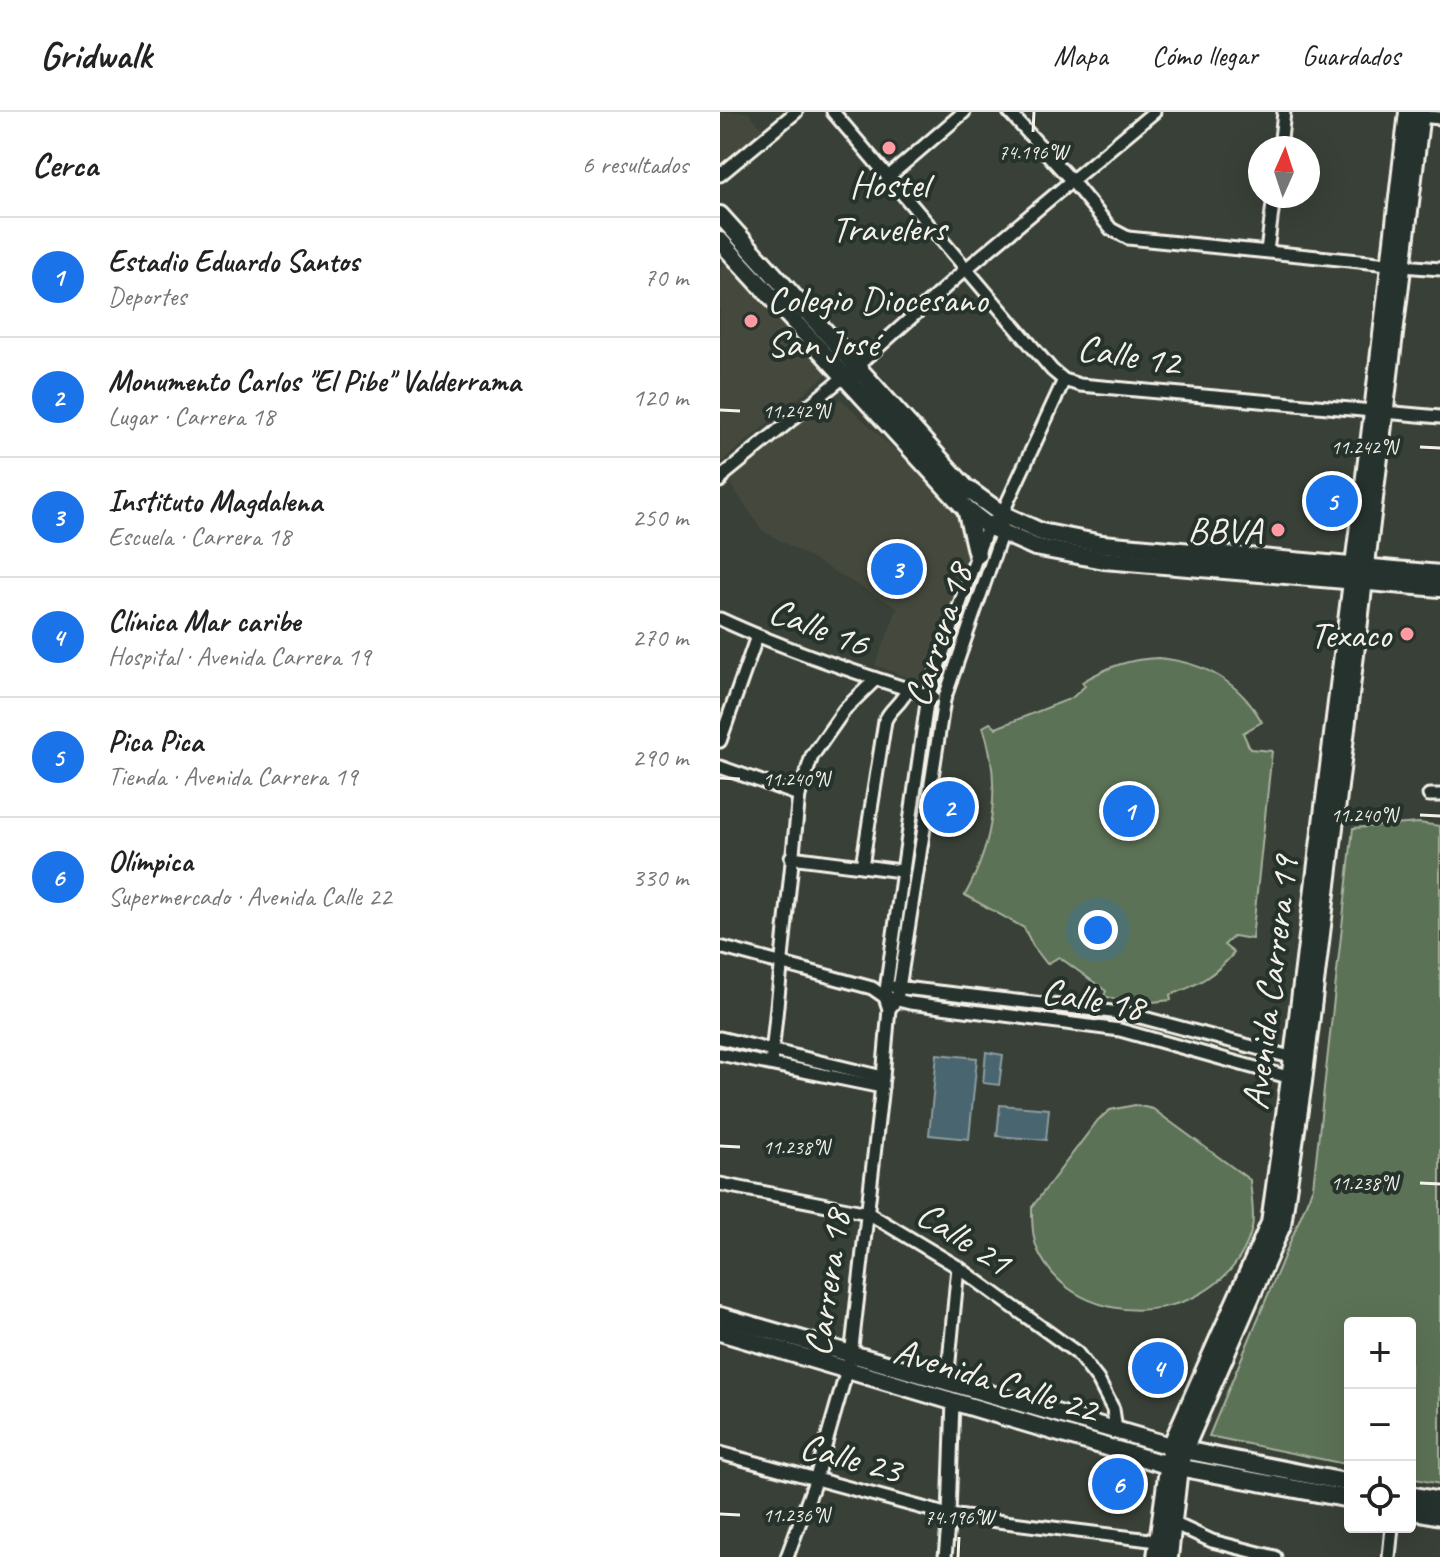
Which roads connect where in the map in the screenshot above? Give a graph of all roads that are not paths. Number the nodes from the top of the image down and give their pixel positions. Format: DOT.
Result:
graph roads {
  1 [pos="796,112"];
  2 [pos="833,112"];
  3 [pos="964,112"];
  4 [pos="1009,112"];
  5 [pos="1154,112"];
  6 [pos="1284,112"];
  7 [pos="1410,113"];
  8 [pos="1440,118"];
  9 [pos="1281,136"];
  10 [pos="720,175"];
  11 [pos="887,178"];
  12 [pos="1071,180"];
  13 [pos="1272,208"];
  14 [pos="720,215"];
  15 [pos="720,241"];
  16 [pos="1267,251"];
  17 [pos="1396,265"];
  18 [pos="967,268"];
  19 [pos="1440,269"];
  20 [pos="850,371"];
  21 [pos="1064,380"];
  22 [pos="1380,413"];
  23 [pos="1440,417"];
  24 [pos="720,481"];
  25 [pos="966,509"];
  26 [pos="1002,514"];
  27 [pos="995,529"];
  28 [pos="977,555"];
  29 [pos="1360,573"];
  30 [pos="1440,574"];
  31 [pos="1440,588"];
  32 [pos="720,619"];
  33 [pos="757,636"];
  34 [pos="875,680"];
  35 [pos="907,689"];
  36 [pos="928,696"];
  37 [pos="944,700"];
  38 [pos="720,741"];
  39 [pos="720,767"];
  40 [pos="799,795"];
  41 [pos="791,857"];
  42 [pos="862,866"];
  43 [pos="901,871"];
  44 [pos="720,947"];
  45 [pos="783,963"];
  46 [pos="891,996"];
  47 [pos="720,1038"];
  48 [pos="773,1049"];
  49 [pos="720,1054"];
  50 [pos="1300,1059"];
  51 [pos="771,1064"];
  52 [pos="1297,1080"];
  53 [pos="882,1082"];
  54 [pos="720,1184"];
  55 [pos="868,1213"];
  56 [pos="958,1267"];
  57 [pos="720,1316"];
  58 [pos="720,1332"];
  59 [pos="849,1362"];
  60 [pos="947,1382"];
  61 [pos="953,1401"];
  62 [pos="1116,1430"];
  63 [pos="1177,1448"];
  64 [pos="720,1453"];
  65 [pos="1173,1466"];
  66 [pos="815,1481"];
  67 [pos="1344,1482"];
  68 [pos="1416,1496"];
  69 [pos="1344,1498"];
  70 [pos="1440,1501"];
  71 [pos="1416,1511"];
  72 [pos="949,1515"];
  73 [pos="1440,1516"];
  74 [pos="1173,1523"];
  75 [pos="1391,1533"];
  76 [pos="1157,1549"];
  77 [pos="787,1557"];
  78 [pos="945,1557"];
  79 [pos="1169,1557"];
  80 [pos="1275,1557"];
  81 [pos="1389,1557"];
  1 -- 10 [label="street"];
  2 -- 11 [label="street, Calle 12"];
  3 -- 11 [label="street"];
  4 -- 12 [label="street"];
  5 -- 12 [label="street"];
  6 -- 9 [label="street"];
  7 -- 8 [label="street"];
  7 -- 17 [label="main road, Avenida Carrera 19"];
  11 -- 18 [label="street, Calle 12"];
  12 -- 16 [label="street"];
  12 -- 18 [label="street"];
  13 -- 16 [label="street"];
  14 -- 20 [label="main road"];
  15 -- 20 [label="main road"];
  16 -- 17 [label="street"];
  17 -- 19 [label="street"];
  17 -- 22 [label="main road, Avenida Carrera 19"];
  18 -- 20 [label="street"];
  18 -- 21 [label="street, Calle 12"];
  20 -- 24 [label="street"];
  20 -- 25 [label="main road"];
  20 -- 26 [label="main road"];
  21 -- 22 [label="street, Calle 12"];
  21 -- 26 [label="street, Carrera 18"];
  22 -- 23 [label="street, Calle 12"];
  22 -- 29 [label="main road, Avenida Carrera 19"];
  25 -- 27 [label="main road"];
  25 -- 28 [label="main road"];
  26 -- 27 [label="street, Carrera 18"];
  26 -- 29 [label="main road"];
  27 -- 28 [label="street, Carrera 18"];
  27 -- 29 [label="main road"];
  27 -- 37 [label="street, Carrera 18"];
  28 -- 36 [label="street, Carrera 18"];
  29 -- 30 [label="main road"];
  29 -- 31 [label="main road"];
  29 -- 50 [label="main road, Avenida Carrera 19"];
  32 -- 33 [label="street, Calle 16"];
  33 -- 34 [label="street, Calle 16"];
  33 -- 38 [label="street"];
  34 -- 35 [label="street, Calle 16"];
  34 -- 40 [label="street"];
  35 -- 36 [label="street, Calle 16"];
  35 -- 42 [label="street"];
  36 -- 37 [label="street, Calle 16"];
  36 -- 43 [label="street, Carrera 18"];
  37 -- 46 [label="street, Carrera 18"];
  39 -- 40 [label="street"];
  40 -- 41 [label="street"];
  41 -- 42 [label="street"];
  41 -- 45 [label="street"];
  42 -- 43 [label="street"];
  43 -- 46 [label="street, Carrera 18"];
  44 -- 45 [label="street, Calle 18"];
  45 -- 46 [label="street, Calle 18"];
  45 -- 48 [label="street"];
  46 -- 50 [label="street, Calle 18"];
  46 -- 52 [label="street, Calle 18"];
  46 -- 53 [label="street, Carrera 18"];
  47 -- 48 [label="street"];
  48 -- 51 [label="street"];
  48 -- 53 [label="street"];
  49 -- 51 [label="street"];
  50 -- 52 [label="main road, Avenida Carrera 19"];
  51 -- 53 [label="street"];
  52 -- 63 [label="main road, Avenida Carrera 19"];
  53 -- 55 [label="street, Carrera 18"];
  54 -- 55 [label="street, Calle 21"];
  55 -- 56 [label="street, Calle 21"];
  55 -- 59 [label="street, Carrera 18"];
  56 -- 60 [label="street"];
  56 -- 62 [label="street, Calle 21"];
  57 -- 59 [label="main road, Avenida Calle 22"];
  58 -- 59 [label="main road, Avenida Calle 22"];
  59 -- 60 [label="main road, Avenida Calle 22"];
  59 -- 61 [label="main road, Avenida Calle 22"];
  59 -- 66 [label="street, Carrera 18"];
  60 -- 62 [label="main road, Avenida Calle 22"];
  61 -- 65 [label="main road, Avenida Calle 22"];
  61 -- 72 [label="street"];
  62 -- 63 [label="main road, Avenida Calle 22"];
  63 -- 65 [label="main road, Avenida Carrera 19"];
  63 -- 67 [label="main road, Avenida Calle 22"];
  64 -- 66 [label="street, Calle 23"];
  65 -- 69 [label="main road, Avenida Calle 22"];
  65 -- 74 [label="main road, Avenida Carrera 19"];
  65 -- 76 [label="main road, Avenida Carrera 19"];
  66 -- 72 [label="street, Calle 23"];
  66 -- 77 [label="street, Carrera 18"];
  68 -- 70 [label="main road"];
  71 -- 73 [label="main road"];
  72 -- 76 [label="street, Calle 23"];
  72 -- 78 [label="street"];
  74 -- 79 [label="main road, Avenida Carrera 19"];
  74 -- 80 [label="street"];
  75 -- 81 [label="street"];
}
